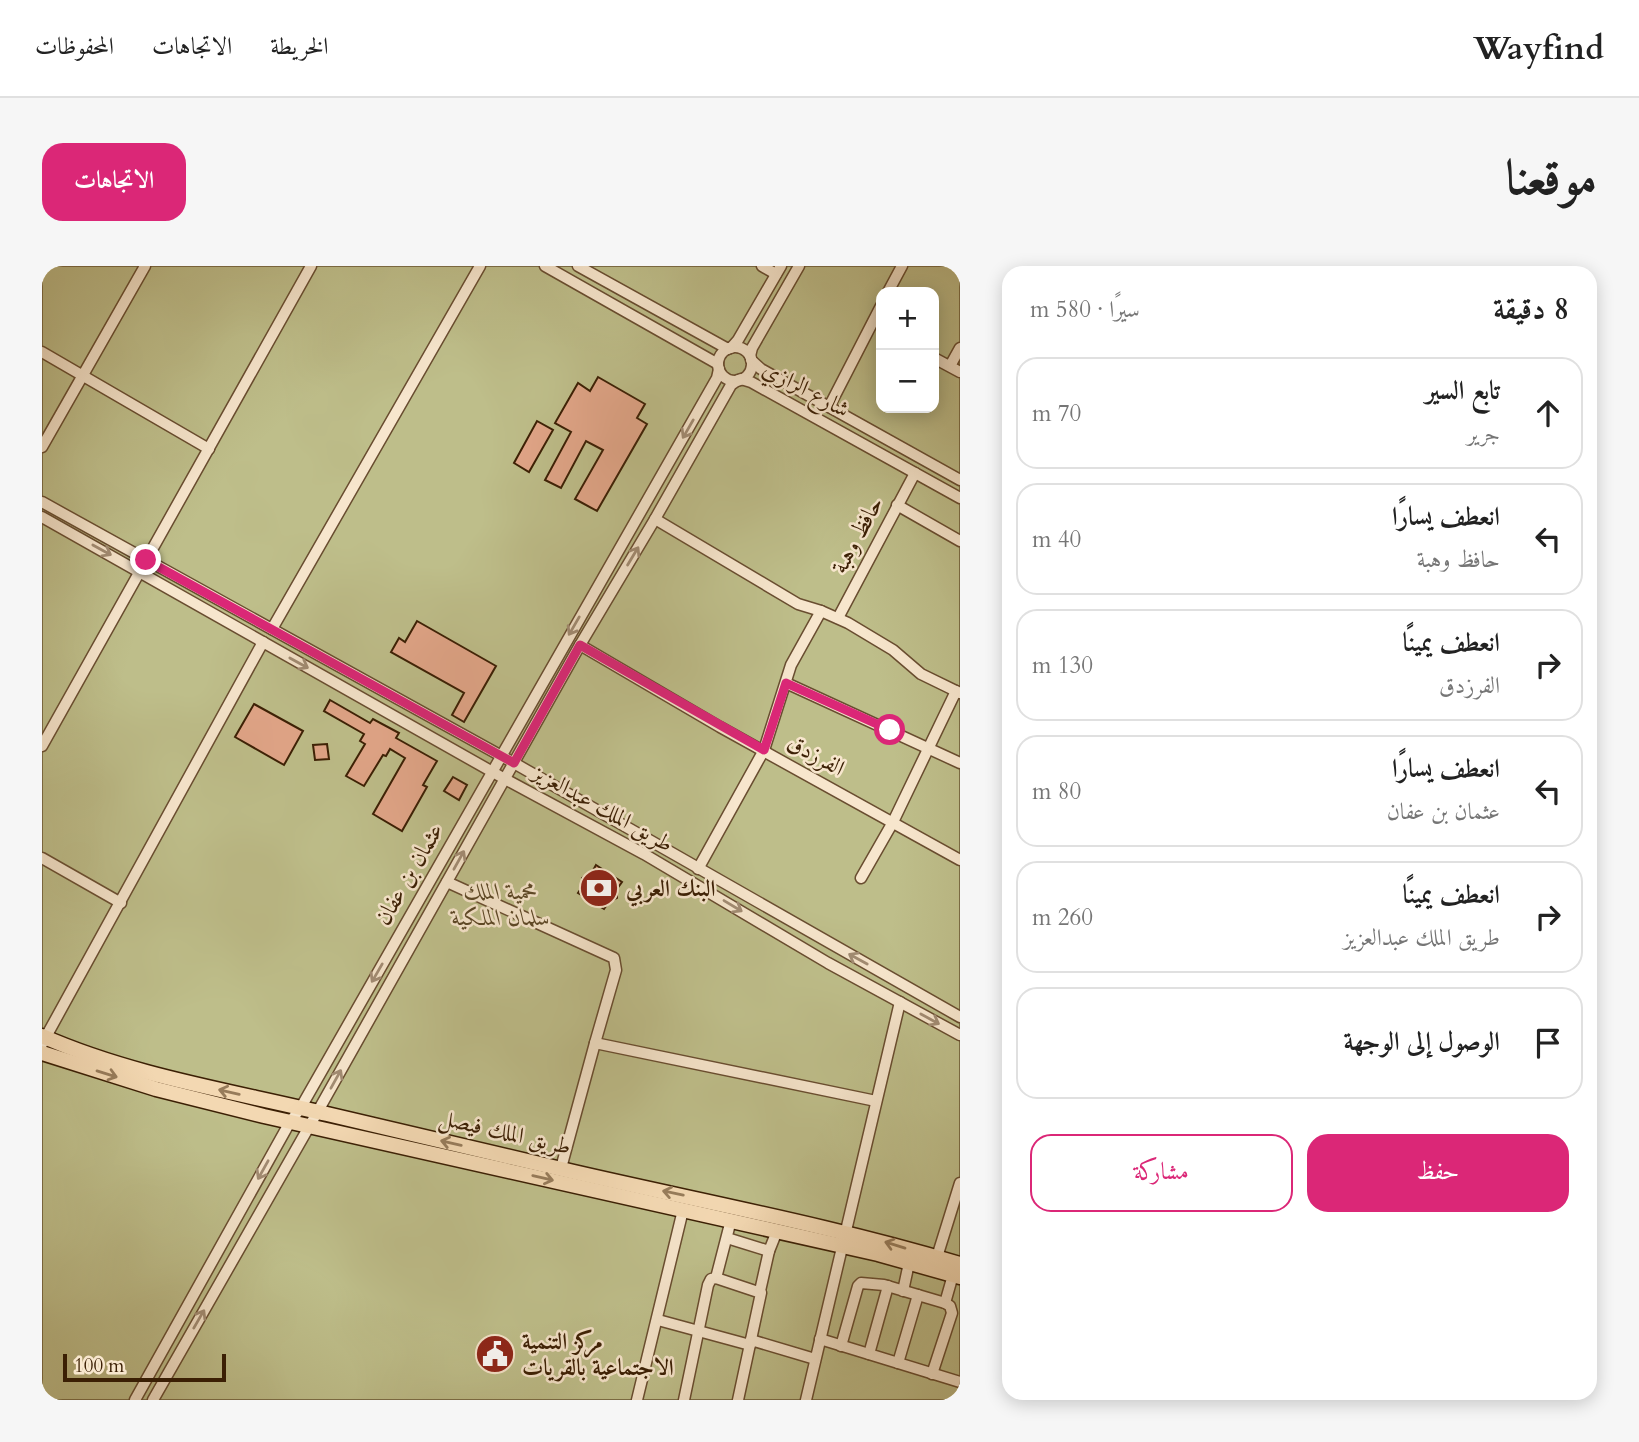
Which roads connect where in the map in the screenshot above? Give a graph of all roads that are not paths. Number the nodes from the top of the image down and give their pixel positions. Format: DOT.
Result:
graph roads {
  1 [pos="145,266"];
  2 [pos="311,266"];
  3 [pos="480,266"];
  4 [pos="545,266"];
  5 [pos="578,266"];
  6 [pos="762,266"];
  7 [pos="799,266"];
  8 [pos="902,266"];
  9 [pos="779,270"];
  10 [pos="891,287"];
  11 [pos="876,316"];
  12 [pos="870,327"];
  13 [pos="876,330"];
  14 [pos="729,348"];
  15 [pos="960,348"];
  16 [pos="42,352"];
  17 [pos="750,358"];
  18 [pos="939,361"];
  19 [pos="718,366"];
  20 [pos="955,369"];
  21 [pos="83,376"];
  22 [pos="740,380"];
  23 [pos="829,407"];
  24 [pos="42,447"];
  25 [pos="209,449"];
  26 [pos="915,473"];
  27 [pos="960,480"];
  28 [pos="960,498"];
  29 [pos="42,502"];
  30 [pos="897,505"];
  31 [pos="42,517"];
  32 [pos="655,519"];
  33 [pos="960,541"];
  34 [pos="146,560"];
  35 [pos="140,572"];
  36 [pos="821,611"];
  37 [pos="838,618"];
  38 [pos="272,629"];
  39 [pos="263,642"];
  40 [pos="580,645"];
  41 [pos="786,683"];
  42 [pos="958,692"];
  43 [pos="42,746"];
  44 [pos="928,747"];
  45 [pos="764,750"];
  46 [pos="500,755"];
  47 [pos="514,763"];
  48 [pos="960,763"];
  49 [pos="491,771"];
  50 [pos="505,779"];
  51 [pos="893,822"];
  52 [pos="42,858"];
  53 [pos="960,860"];
  54 [pos="698,869"];
  55 [pos="861,878"];
  56 [pos="447,882"];
  57 [pos="121,904"];
  58 [pos="900,1002"];
  59 [pos="960,1017"];
  60 [pos="960,1035"];
  61 [pos="43,1039"];
  62 [pos="595,1043"];
  63 [pos="42,1053"];
  64 [pos="876,1101"];
  65 [pos="300,1109"];
  66 [pos="318,1111"];
  67 [pos="289,1122"];
  68 [pos="309,1126"];
  69 [pos="561,1168"];
  70 [pos="960,1183"];
  71 [pos="683,1210"];
  72 [pos="732,1220"];
  73 [pos="777,1231"];
  74 [pos="727,1238"];
  75 [pos="843,1238"];
  76 [pos="769,1251"];
  77 [pos="937,1257"];
  78 [pos="909,1263"];
  79 [pos="958,1272"];
  80 [pos="716,1278"];
  81 [pos="888,1286"];
  82 [pos="760,1291"];
  83 [pos="903,1291"];
  84 [pos="918,1295"];
  85 [pos="945,1303"];
  86 [pos="658,1320"];
  87 [pos="699,1331"];
  88 [pos="820,1339"];
  89 [pos="751,1342"];
  90 [pos="841,1346"];
  91 [pos="869,1354"];
  92 [pos="815,1359"];
  93 [pos="898,1363"];
  94 [pos="932,1374"];
  95 [pos="960,1382"];
  96 [pos="135,1400"];
  97 [pos="153,1400"];
  98 [pos="637,1400"];
  99 [pos="684,1400"];
  100 [pos="738,1400"];
  101 [pos="806,1400"];
  1 -- 21 [label="street"];
  2 -- 25 [label="street"];
  3 -- 38 [label="street"];
  4 -- 19 [label="street"];
  5 -- 14 [label="street"];
  6 -- 9 [label="street"];
  7 -- 17 [label="street"];
  8 -- 10 [label="street"];
  9 -- 14 [label="street"];
  11 -- 12 [label="street"];
  12 -- 13 [label="street"];
  12 -- 23 [label="street"];
  14 -- 17 [label="street"];
  14 -- 19 [label="street"];
  15 -- 20 [label="street"];
  16 -- 21 [label="street"];
  17 -- 22 [label="street"];
  17 -- 23 [label="street, شارع الرازي"];
  18 -- 20 [label="street"];
  19 -- 22 [label="street"];
  19 -- 46 [label="street, عثمان بن عفان, one-way"];
  21 -- 24 [label="street"];
  21 -- 25 [label="street"];
  22 -- 26 [label="street, شارع الرازي"];
  22 -- 32 [label="street, عثمان بن عفان"];
  23 -- 27 [label="street, شارع الرازي"];
  25 -- 34 [label="street"];
  26 -- 28 [label="street, شارع الرازي"];
  26 -- 30 [label="street, حافظ وهبة"];
  29 -- 34 [label="street, طريق الملك عبدالعزيز"];
  30 -- 33 [label="street"];
  30 -- 37 [label="street, حافظ وهبة"];
  31 -- 35 [label="street, طريق الملك عبدالعزيز, one-way"];
  32 -- 36 [label="street"];
  40 -- 32 [label="street, عثمان بن عفان, one-way"];
  34 -- 35 [label="street"];
  34 -- 38 [label="street, طريق الملك عبدالعزيز"];
  35 -- 39 [label="street, طريق الملك عبدالعزيز"];
  35 -- 43 [label="street"];
  36 -- 37 [label="street"];
  36 -- 41 [label="street"];
  37 -- 42 [label="street"];
  38 -- 46 [label="street, طريق الملك عبدالعزيز"];
  39 -- 49 [label="street, طريق الملك عبدالعزيز, one-way"];
  39 -- 57 [label="street"];
  40 -- 45 [label="street, الفرزدق"];
  40 -- 47 [label="street, عثمان بن عفان"];
  41 -- 44 [label="street"];
  41 -- 45 [label="street"];
  42 -- 44 [label="street"];
  44 -- 48 [label="street"];
  44 -- 51 [label="street"];
  45 -- 51 [label="street, الفرزدق"];
  45 -- 54 [label="street"];
  46 -- 47 [label="street, طريق الملك عبدالعزيز"];
  46 -- 49 [label="street, عثمان بن عفان"];
  47 -- 50 [label="street, عثمان بن عفان"];
  47 -- 54 [label="street, طريق الملك عبدالعزيز"];
  49 -- 50 [label="street, طريق الملك عبدالعزيز"];
  49 -- 65 [label="street, عثمان بن عفان, one-way"];
  56 -- 50 [label="street, عثمان بن عفان, one-way"];
  50 -- 58 [label="street, طريق الملك عبدالعزيز, one-way"];
  51 -- 53 [label="street, الفرزدق"];
  51 -- 55 [label="street"];
  52 -- 57 [label="street"];
  59 -- 54 [label="street, طريق الملك عبدالعزيز, one-way"];
  56 -- 62 [label="street"];
  66 -- 56 [label="street, عثمان بن عفان, one-way"];
  57 -- 61 [label="street"];
  58 -- 60 [label="street, طريق الملك عبدالعزيز, one-way"];
  58 -- 64 [label="street"];
  65 -- 61 [label="main road, طريق الملك فيصل, one-way"];
  62 -- 64 [label="street"];
  62 -- 69 [label="street"];
  63 -- 67 [label="main road, طريق الملك فيصل, one-way"];
  64 -- 75 [label="street"];
  65 -- 66 [label="main road, طريق الملك فيصل"];
  65 -- 67 [label="street, عثمان بن عفان"];
  66 -- 68 [label="street, عثمان بن عفان"];
  69 -- 66 [label="main road, طريق الملك فيصل, one-way"];
  67 -- 68 [label="main road, طريق الملك فيصل"];
  67 -- 96 [label="street, عثمان بن عفان, one-way"];
  68 -- 71 [label="main road, طريق الملك فيصل, one-way"];
  97 -- 68 [label="street, عثمان بن عفان, one-way"];
  75 -- 69 [label="main road, طريق الملك فيصل, one-way"];
  70 -- 77 [label="street"];
  71 -- 72 [label="main road, طريق الملك فيصل"];
  71 -- 86 [label="street"];
  72 -- 73 [label="main road, طريق الملك فيصل"];
  72 -- 74 [label="street"];
  73 -- 75 [label="main road, طريق الملك فيصل"];
  73 -- 76 [label="street"];
  74 -- 76 [label="street"];
  74 -- 80 [label="street"];
  77 -- 75 [label="main road, طريق الملك فيصل, one-way"];
  75 -- 78 [label="main road, طريق الملك فيصل"];
  75 -- 88 [label="street"];
  76 -- 82 [label="street"];
  77 -- 79 [label="main road, طريق الملك فيصل"];
  78 -- 79 [label="main road, طريق الملك فيصل"];
  78 -- 83 [label="street"];
  79 -- 85 [label="street"];
  80 -- 82 [label="street"];
  80 -- 87 [label="street"];
  81 -- 83 [label="street"];
  81 -- 90 [label="street"];
  81 -- 91 [label="street"];
  82 -- 89 [label="street"];
  83 -- 84 [label="street"];
  84 -- 85 [label="street"];
  84 -- 93 [label="street"];
  85 -- 94 [label="street"];
  86 -- 87 [label="street"];
  86 -- 98 [label="street"];
  87 -- 89 [label="street"];
  87 -- 99 [label="street"];
  88 -- 90 [label="street"];
  88 -- 92 [label="street"];
  89 -- 92 [label="street"];
  89 -- 100 [label="street"];
  90 -- 91 [label="street"];
  91 -- 93 [label="street"];
  92 -- 101 [label="street"];
  93 -- 94 [label="street"];
  94 -- 95 [label="street"];
}
